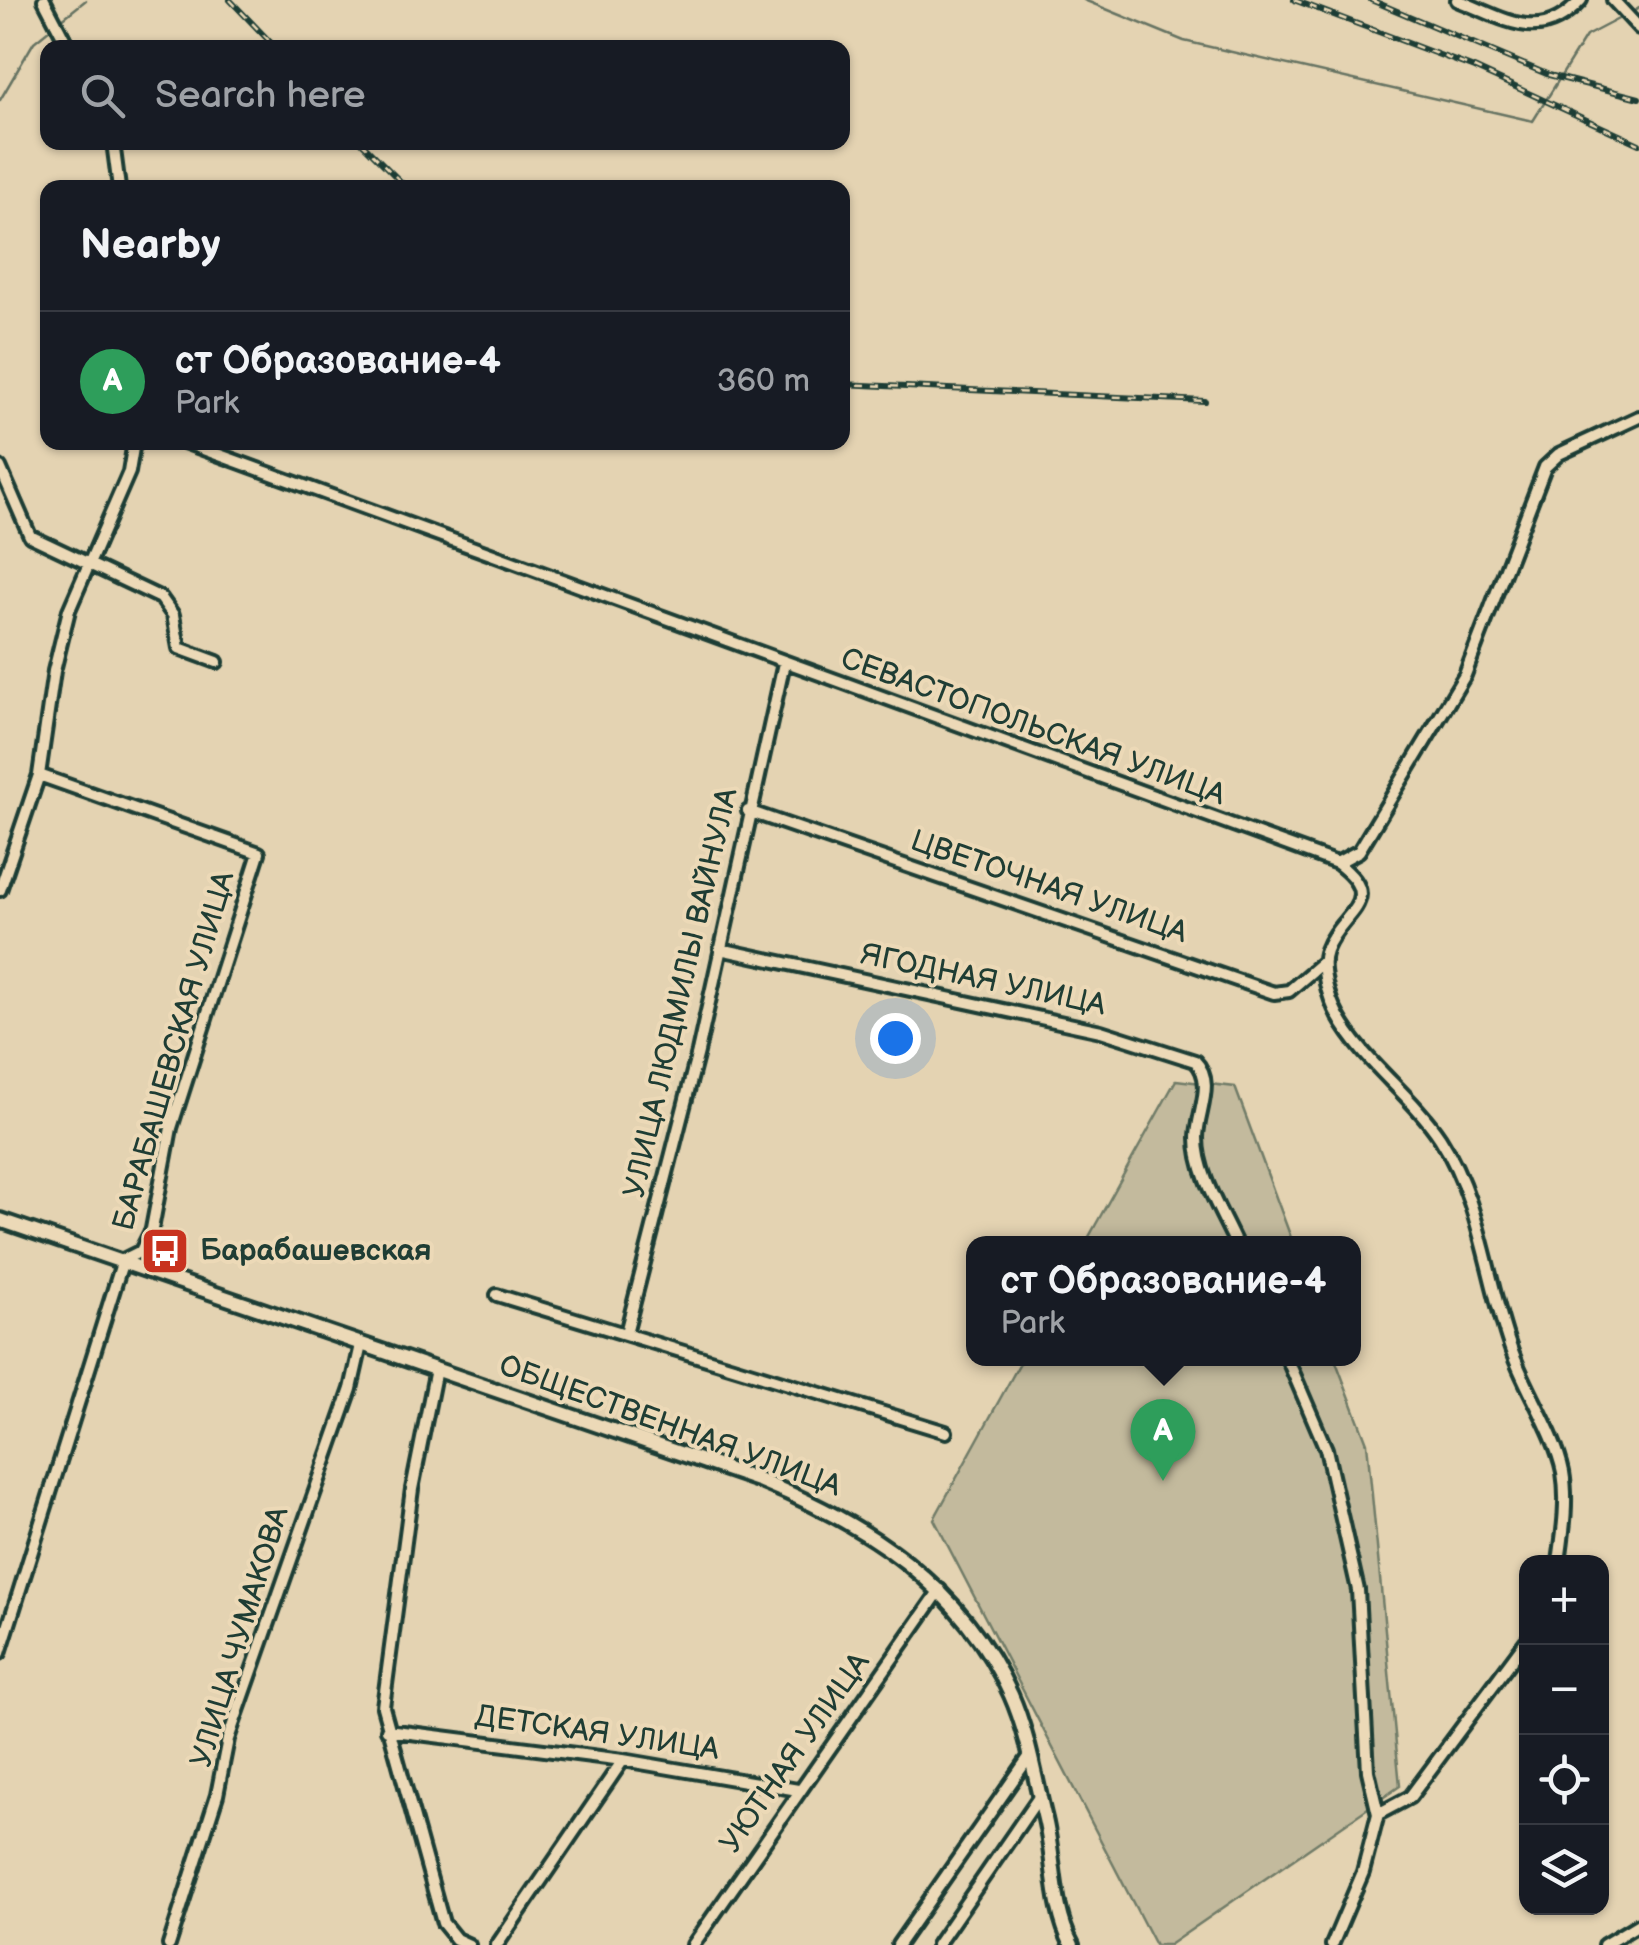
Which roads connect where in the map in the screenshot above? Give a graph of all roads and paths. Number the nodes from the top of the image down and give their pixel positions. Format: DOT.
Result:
graph roads {
  1 [pos="44,0"];
  2 [pos="1457,0"];
  3 [pos="1581,0"];
  4 [pos="1613,0"];
  5 [pos="1639,28"];
  6 [pos="65,40"];
  7 [pos="114,150"];
  8 [pos="117,180"];
  9 [pos="1639,417"];
  10 [pos="133,450"];
  11 [pos="206,450"];
  12 [pos="0,466"];
  13 [pos="87,566"];
  14 [pos="217,662"];
  15 [pos="784,663"];
  16 [pos="39,775"];
  17 [pos="748,812"];
  18 [pos="1337,864"];
  19 [pos="0,890"];
  20 [pos="720,950"];
  21 [pos="1324,962"];
  22 [pos="0,1220"];
  23 [pos="1232,1236"];
  24 [pos="123,1260"];
  25 [pos="497,1295"];
  26 [pos="626,1334"];
  27 [pos="361,1346"];
  28 [pos="1290,1366"];
  29 [pos="436,1369"];
  30 [pos="946,1432"];
  31 [pos="1559,1555"];
  32 [pos="940,1590"];
  33 [pos="1523,1645"];
  34 [pos="0,1653"];
  35 [pos="387,1730"];
  36 [pos="1029,1757"];
  37 [pos="623,1760"];
  38 [pos="798,1790"];
  39 [pos="1039,1796"];
  40 [pos="1378,1814"];
  41 [pos="1639,1924"];
  42 [pos="169,1945"];
  43 [pos="470,1945"];
  44 [pos="497,1945"];
  45 [pos="693,1945"];
  46 [pos="898,1945"];
  47 [pos="937,1945"];
  48 [pos="1072,1945"];
  49 [pos="1332,1945"];
  50 [pos="1604,1945"];
  1 -- 6 [label="street"];
  2 -- 3 [label="street"];
  4 -- 5 [label="street"];
  7 -- 8 [label="street"];
  9 -- 18 [label="street"];
  10 -- 13 [label="street"];
  11 -- 15 [label="street, СЕВАСТОПОЛЬСКАЯ УЛИЦА"];
  12 -- 13 [label="street"];
  13 -- 14 [label="street"];
  13 -- 16 [label="street"];
  15 -- 17 [label="street, УЛИЦА ЛЮДМИЛЫ ВАЙНУЛА"];
  15 -- 18 [label="street, СЕВАСТОПОЛЬСКАЯ УЛИЦА"];
  16 -- 19 [label="street"];
  16 -- 24 [label="street, БАРАБАШЕВСКАЯ УЛИЦА"];
  17 -- 20 [label="street, УЛИЦА ЛЮДМИЛЫ ВАЙНУЛА"];
  17 -- 21 [label="street, ЦВЕТОЧНАЯ УЛИЦА"];
  18 -- 21 [label="street"];
  20 -- 23 [label="street, ЯГОДНАЯ УЛИЦА"];
  20 -- 26 [label="street, УЛИЦА ЛЮДМИЛЫ ВАЙНУЛА"];
  21 -- 31 [label="street"];
  22 -- 24 [label="main road, ОБЩЕСТВЕННАЯ УЛИЦА"];
  24 -- 27 [label="main road, ОБЩЕСТВЕННАЯ УЛИЦА"];
  24 -- 34 [label="street, БАРАБАШЕВСКАЯ УЛИЦА"];
  25 -- 26 [label="street"];
  26 -- 30 [label="street"];
  27 -- 29 [label="main road, ОБЩЕСТВЕННАЯ УЛИЦА"];
  27 -- 42 [label="street, УЛИЦА ЧУМАКОВА"];
  28 -- 40 [label="street"];
  29 -- 32 [label="main road, ОБЩЕСТВЕННАЯ УЛИЦА"];
  29 -- 35 [label="street"];
  32 -- 36 [label="main road, ОБЩЕСТВЕННАЯ УЛИЦА"];
  32 -- 38 [label="street, УЮТНАЯ УЛИЦА"];
  33 -- 40 [label="street"];
  35 -- 37 [label="street, ДЕТСКАЯ УЛИЦА"];
  35 -- 43 [label="street"];
  36 -- 39 [label="main road, ОБЩЕСТВЕННАЯ УЛИЦА"];
  36 -- 46 [label="street"];
  37 -- 38 [label="street, ДЕТСКАЯ УЛИЦА"];
  37 -- 44 [label="street"];
  38 -- 45 [label="street, УЮТНАЯ УЛИЦА"];
  39 -- 47 [label="street"];
  39 -- 48 [label="main road, ОБЩЕСТВЕННАЯ УЛИЦА"];
  40 -- 49 [label="street"];
  41 -- 50 [label="street"];
}
